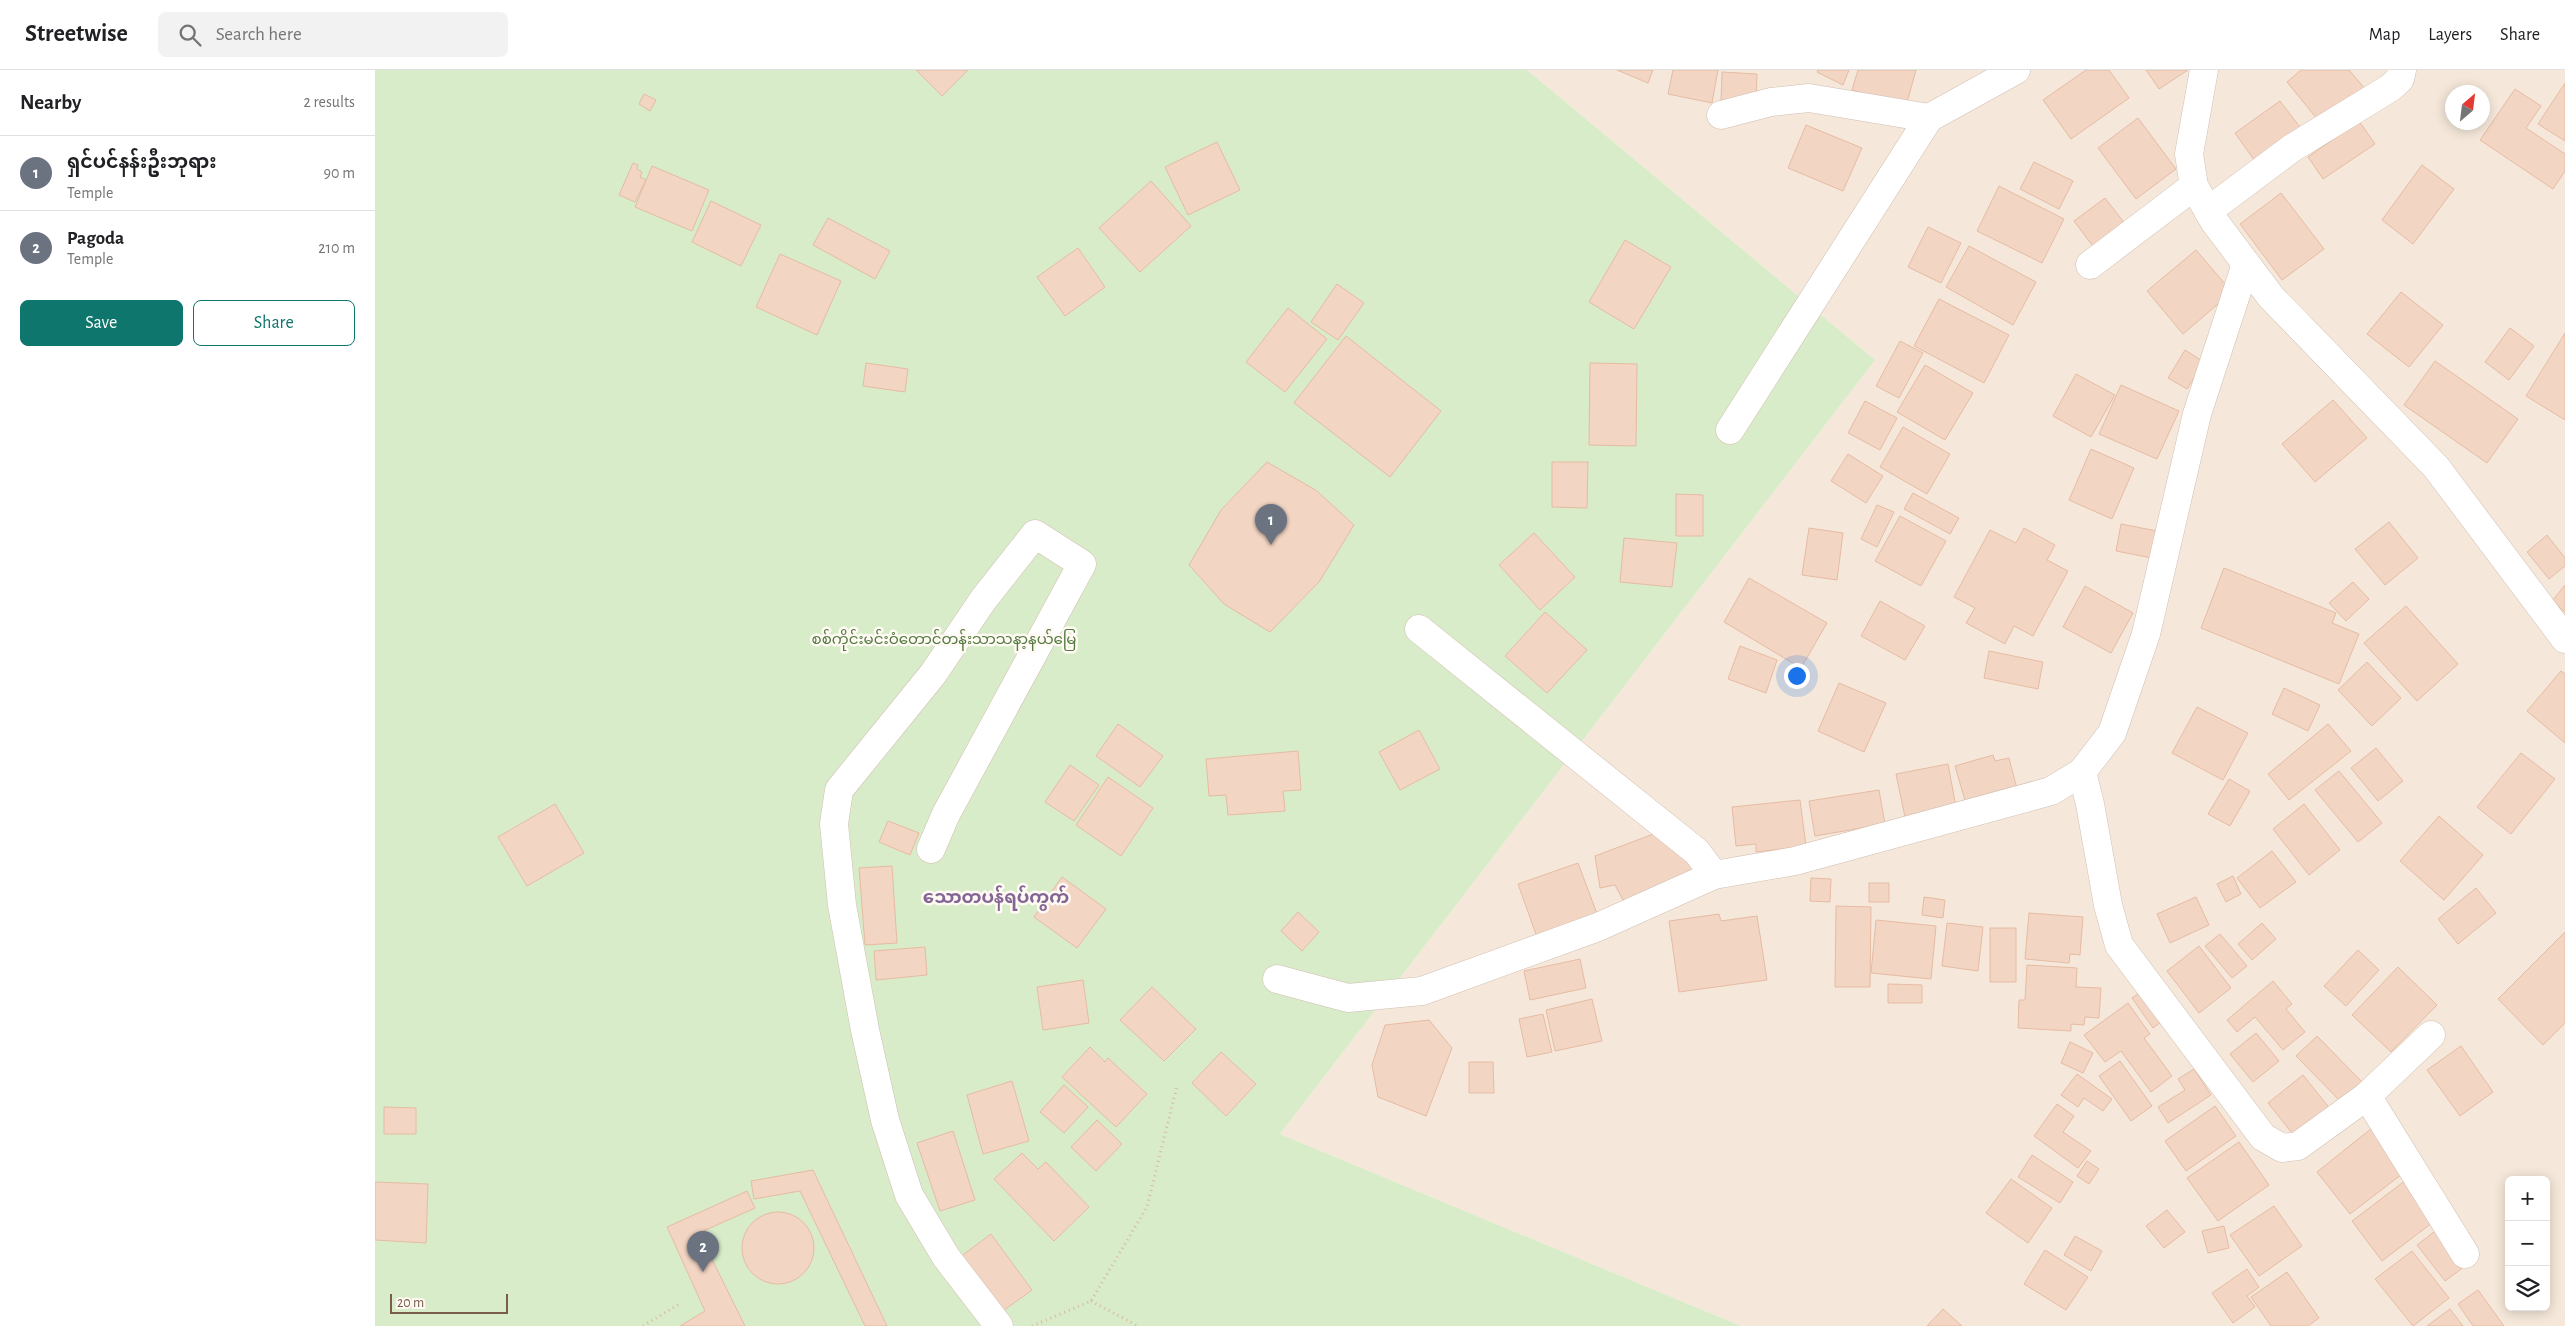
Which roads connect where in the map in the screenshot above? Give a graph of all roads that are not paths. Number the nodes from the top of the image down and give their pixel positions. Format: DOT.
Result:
graph roads {
  1 [pos="2016,70"];
  2 [pos="2204,70"];
  3 [pos="2402,70"];
  4 [pos="1721,115"];
  5 [pos="1929,118"];
  6 [pos="2194,186"];
  7 [pos="2208,211"];
  8 [pos="2246,264"];
  9 [pos="2090,265"];
  10 [pos="1730,430"];
  11 [pos="1419,629"];
  12 [pos="2565,639"];
  13 [pos="2081,772"];
  14 [pos="931,848"];
  15 [pos="1714,875"];
  16 [pos="1277,979"];
  17 [pos="2431,1035"];
  18 [pos="2367,1096"];
  19 [pos="2465,1254"];
  20 [pos="999,1326"];
  1 -- 5 [label="street"];
  2 -- 6 [label="street"];
  3 -- 7 [label="street"];
  4 -- 5 [label="street"];
  5 -- 10 [label="street"];
  6 -- 7 [label="street"];
  6 -- 9 [label="street"];
  7 -- 8 [label="street"];
  8 -- 12 [label="street"];
  8 -- 13 [label="street"];
  11 -- 15 [label="street"];
  13 -- 15 [label="street"];
  13 -- 18 [label="street"];
  14 -- 20 [label="street"];
  15 -- 16 [label="street"];
  17 -- 18 [label="street"];
  18 -- 19 [label="street"];
}
